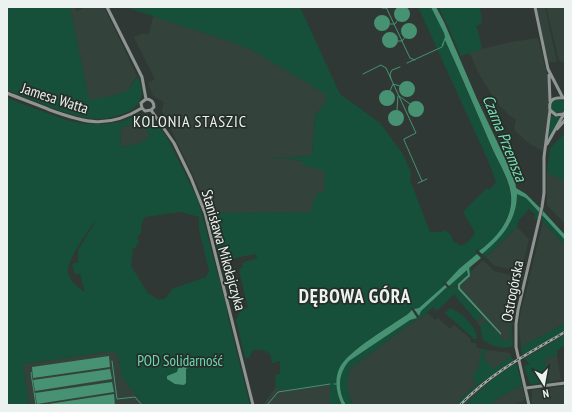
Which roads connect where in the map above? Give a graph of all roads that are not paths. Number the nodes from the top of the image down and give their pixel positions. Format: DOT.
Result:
graph roads {
  1 [pos="107,7"];
  2 [pos="535,7"];
  3 [pos="548,69"];
  4 [pos="7,93"];
  5 [pos="564,98"];
  6 [pos="146,99"];
  7 [pos="550,102"];
  8 [pos="142,108"];
  9 [pos="151,110"];
  10 [pos="550,110"];
  11 [pos="564,113"];
  12 [pos="565,120"];
  13 [pos="553,134"];
  14 [pos="546,145"];
  15 [pos="565,383"];
  16 [pos="526,388"];
  17 [pos="253,405"];
  18 [pos="529,405"];
  1 -- 6 [label="street"];
  2 -- 3 [label="street"];
  3 -- 5 [label="street"];
  3 -- 7 [label="street, Ostrogórska"];
  4 -- 8 [label="street, Jamesa Watta"];
  5 -- 7 [label="street"];
  6 -- 8 [label="street"];
  6 -- 9 [label="street"];
  7 -- 10 [label="street, Ostrogórska"];
  8 -- 9 [label="street"];
  9 -- 17 [label="street, Stanisława Mikołajczyka"];
  10 -- 11 [label="street"];
  10 -- 14 [label="street, Ostrogórska"];
  11 -- 13 [label="street"];
  12 -- 13 [label="street"];
  13 -- 14 [label="street"];
  14 -- 16 [label="street, Ostrogórska"];
  15 -- 16 [label="street"];
  16 -- 18 [label="street, Ostrogórska"];
}
